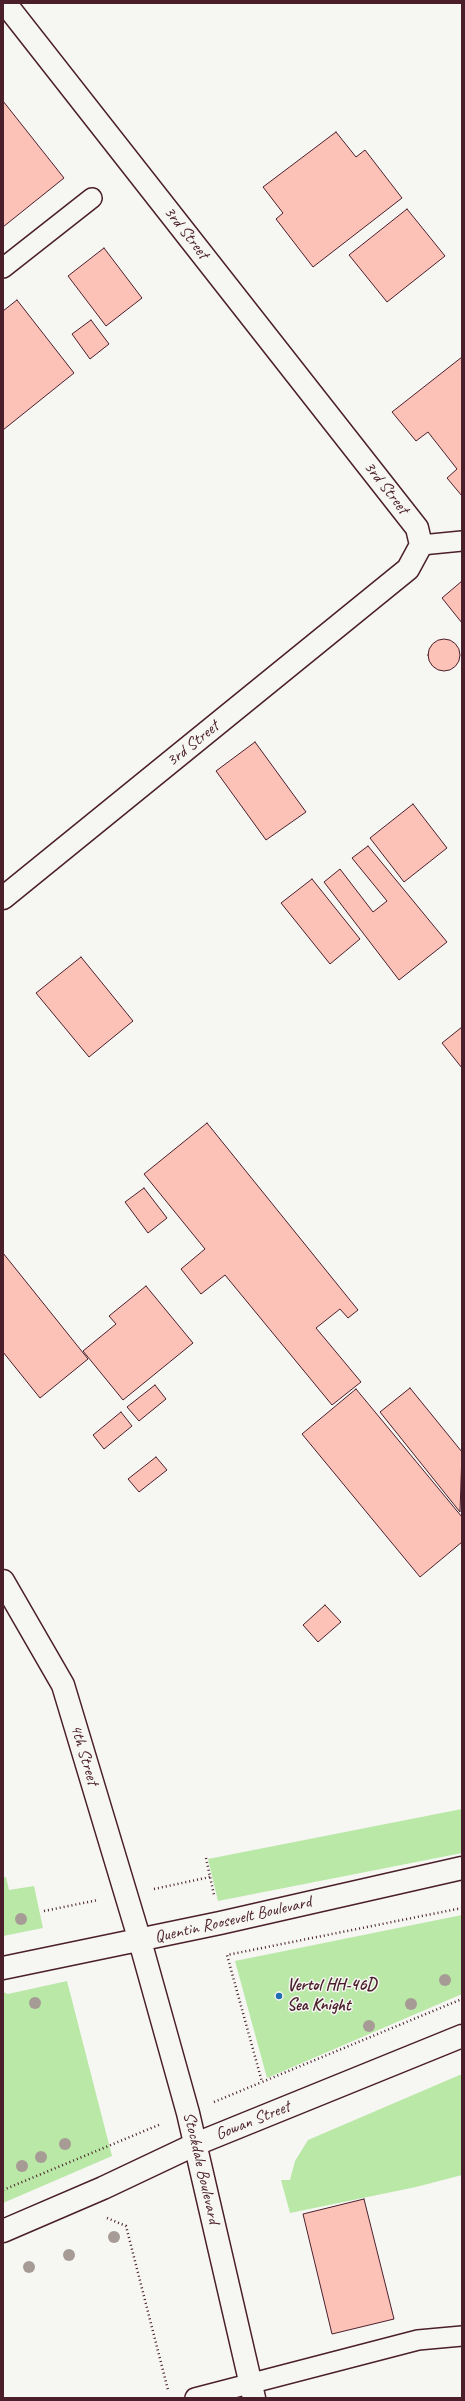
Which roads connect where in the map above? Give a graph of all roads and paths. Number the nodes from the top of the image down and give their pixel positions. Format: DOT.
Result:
graph roads {
  1 [pos="5,3"];
  2 [pos="92,198"];
  3 [pos="3,268"];
  4 [pos="462,541"];
  5 [pos="421,544"];
  6 [pos="3,898"];
  7 [pos="3,1581"];
  8 [pos="462,1868"];
  9 [pos="462,1908"];
  10 [pos="140,1941"];
  11 [pos="3,1968"];
  12 [pos="462,1999"];
  13 [pos="462,2036"];
  14 [pos="196,2144"];
  15 [pos="87,2154"];
  16 [pos="3,2190"];
  17 [pos="103,2217"];
  18 [pos="3,2231"];
  19 [pos="462,2336"];
  20 [pos="252,2390"];
  21 [pos="171,2398"];
  22 [pos="195,2398"];
  1 -- 5 [label="street, 3rd Street"];
  2 -- 3 [label="lane"];
  4 -- 5 [label="lane"];
  5 -- 6 [label="street, 3rd Street"];
  7 -- 10 [label="street, 4th Street"];
  8 -- 10 [label="street, Quentin Roosevelt Boulevard"];
  9 -- 12 [label="path"];
  10 -- 11 [label="street, Quentin Roosevelt Boulevard"];
  10 -- 14 [label="street, Stockdale Boulevard"];
  13 -- 14 [label="street, Gowan Street"];
  14 -- 18 [label="street, Gowan Street"];
  14 -- 20 [label="street, Stockdale Boulevard"];
  15 -- 16 [label="path"];
  17 -- 21 [label="path"];
  19 -- 20 [label="lane"];
  20 -- 22 [label="lane"];
}
